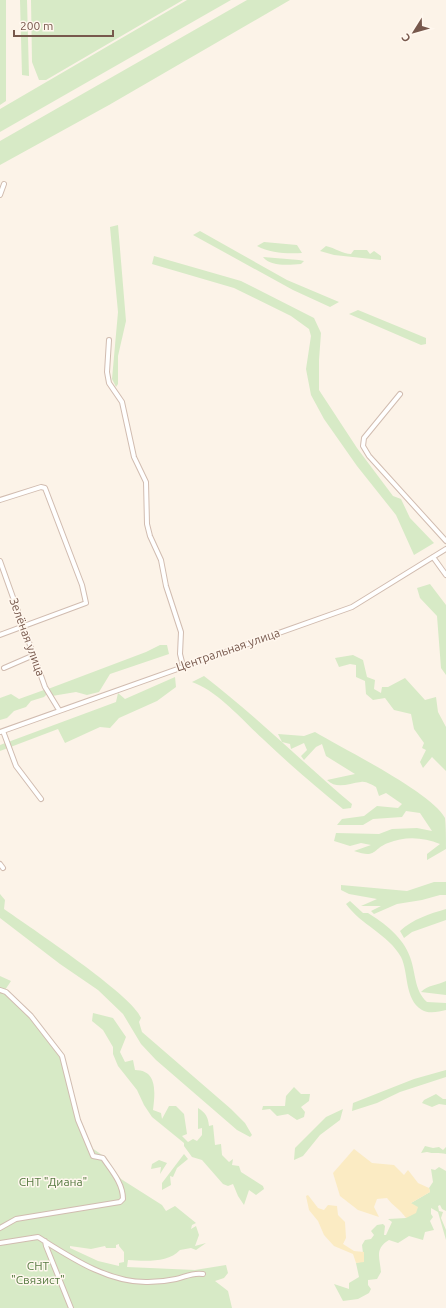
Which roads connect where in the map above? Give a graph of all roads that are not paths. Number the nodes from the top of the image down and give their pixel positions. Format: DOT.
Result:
graph roads {
  1 [pos="4,184"];
  2 [pos="0,195"];
  3 [pos="109,340"];
  4 [pos="400,394"];
  5 [pos="0,500"];
  6 [pos="446,541"];
  7 [pos="446,549"];
  8 [pos="433,557"];
  9 [pos="0,561"];
  10 [pos="1,567"];
  11 [pos="446,575"];
  12 [pos="23,625"];
  13 [pos="0,635"];
  14 [pos="34,655"];
  15 [pos="183,666"];
  16 [pos="4,668"];
  17 [pos="59,710"];
  18 [pos="2,731"];
  19 [pos="41,799"];
  20 [pos="0,990"];
  21 [pos="0,1228"];
  22 [pos="45,1241"];
  23 [pos="0,1243"];
  24 [pos="203,1274"];
  25 [pos="71,1308"];
  1 -- 2 [label="street"];
  3 -- 15 [label="street"];
  4 -- 6 [label="street"];
  5 -- 12 [label="street"];
  7 -- 8 [label="street, Центральная улица"];
  8 -- 11 [label="street"];
  8 -- 15 [label="street, Центральная улица"];
  9 -- 10 [label="street, Зелёная улица"];
  10 -- 12 [label="street, Зелёная улица"];
  12 -- 13 [label="street"];
  12 -- 14 [label="street, Зелёная улица"];
  14 -- 16 [label="street"];
  14 -- 17 [label="street, Зелёная улица"];
  15 -- 17 [label="street, Центральная улица"];
  17 -- 18 [label="street, Центральная улица"];
  18 -- 19 [label="street"];
  20 -- 21 [label="street"];
  22 -- 23 [label="street"];
  22 -- 24 [label="street"];
  22 -- 25 [label="street"];
}
